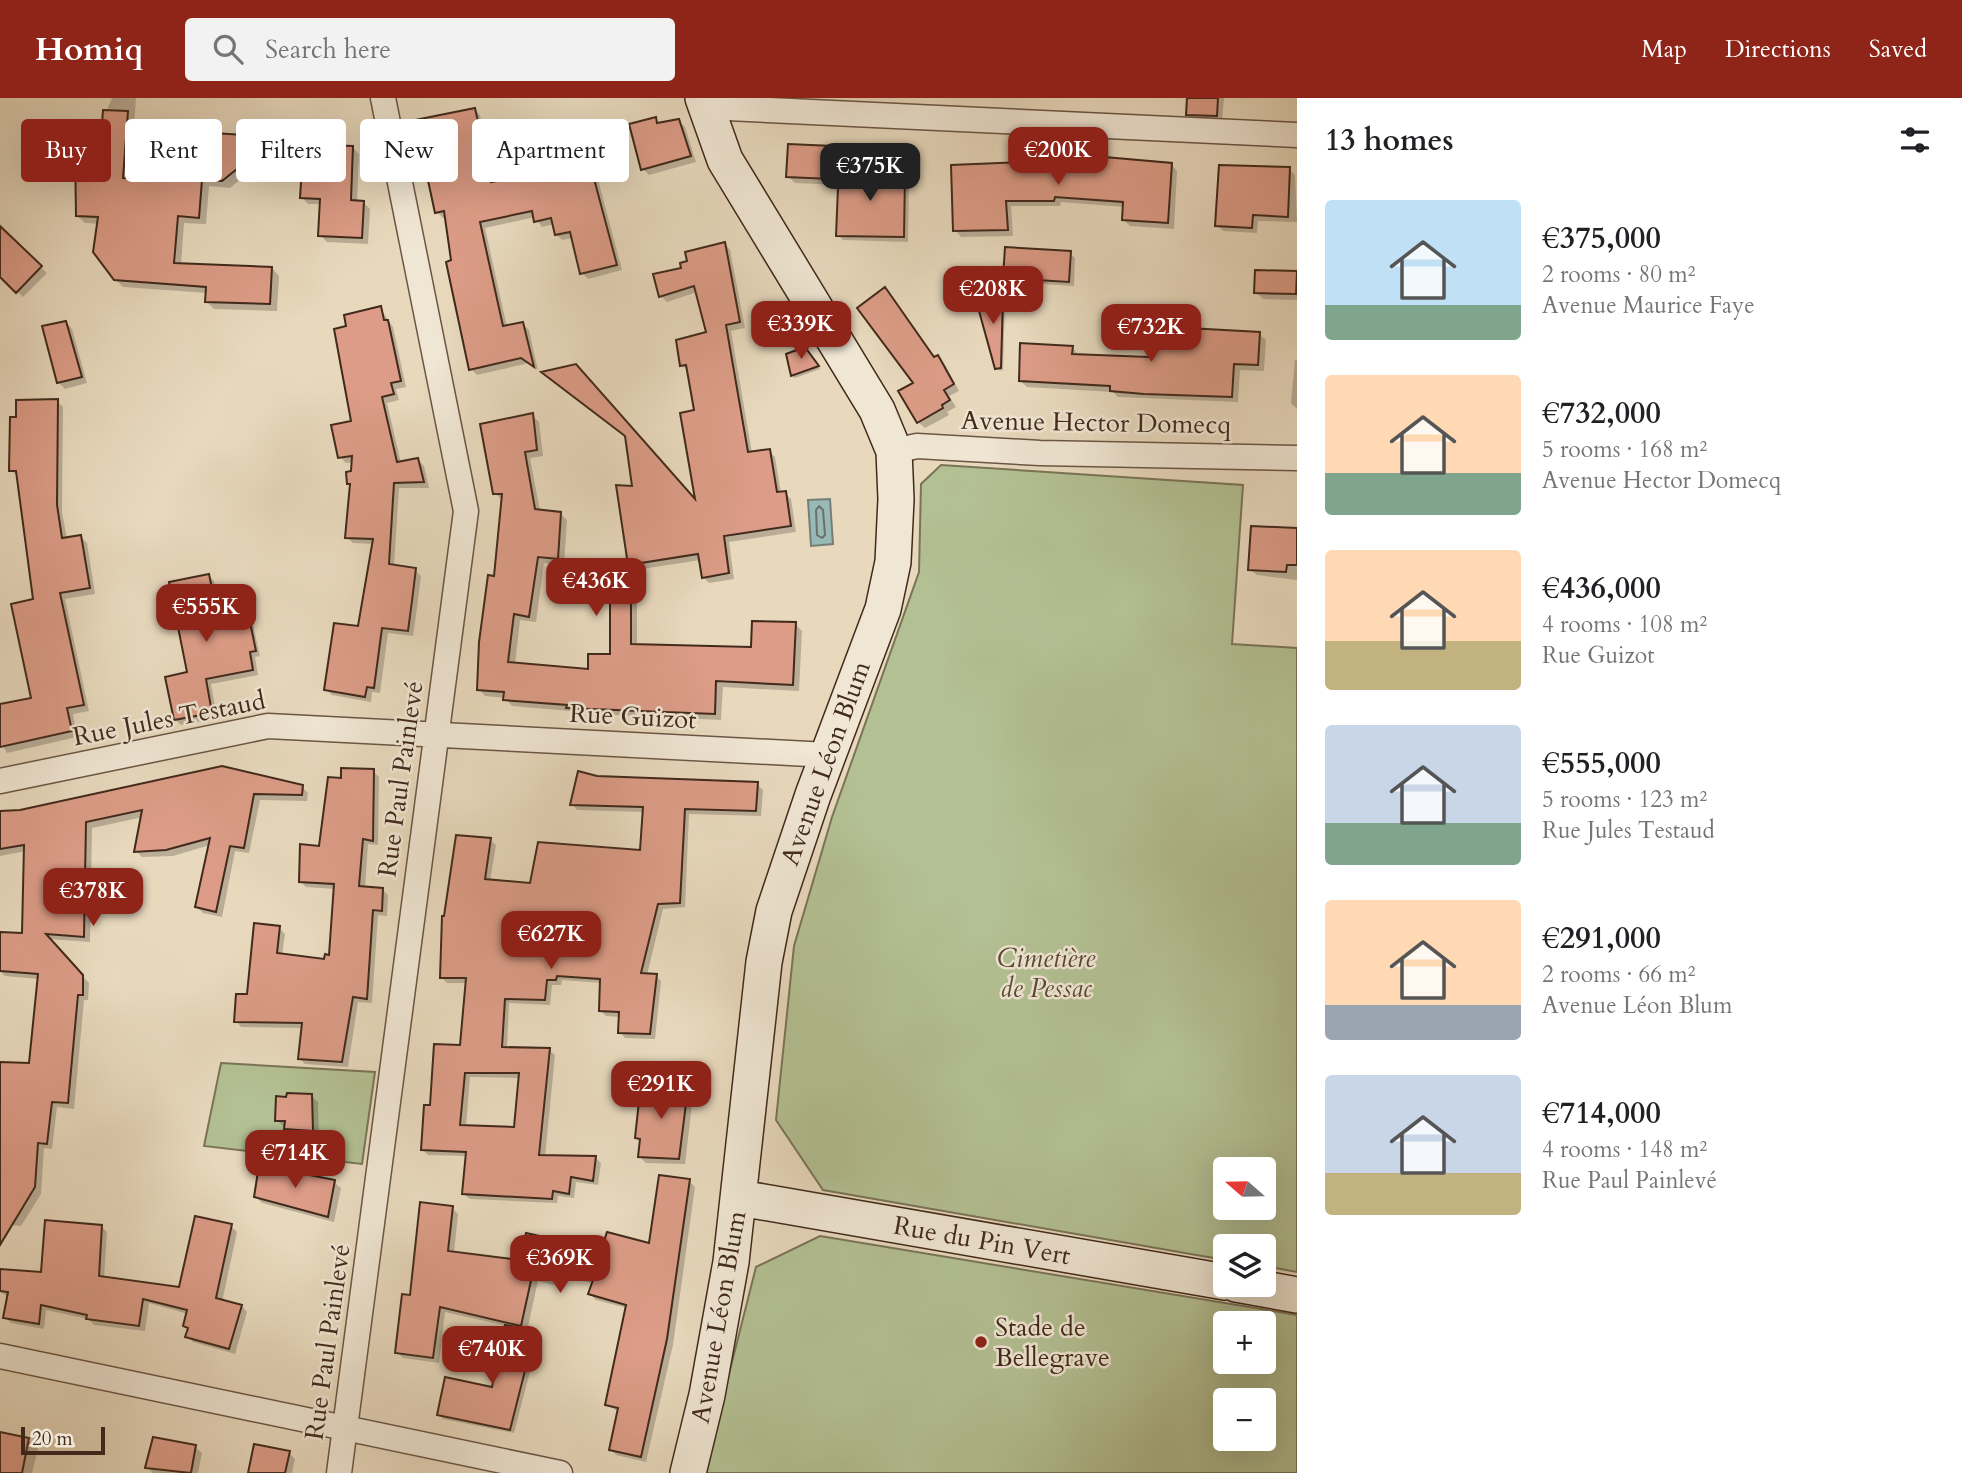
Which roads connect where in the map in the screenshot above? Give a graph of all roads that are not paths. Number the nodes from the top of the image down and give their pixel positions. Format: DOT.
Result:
graph roads {
  1 [pos="383,98"];
  2 [pos="704,102"];
  3 [pos="1297,135"];
  4 [pos="894,451"];
  5 [pos="1297,458"];
  6 [pos="435,736"];
  7 [pos="828,755"];
  8 [pos="0,782"];
  9 [pos="740,1198"];
  10 [pos="1213,1281"];
  11 [pos="1276,1291"];
  12 [pos="1297,1295"];
  13 [pos="0,1356"];
  14 [pos="347,1427"];
  15 [pos="339,1473"];
  16 [pos="560,1473"];
  17 [pos="688,1473"];
  1 -- 6 [label="street, Rue Paul Painlevé"];
  2 -- 3 [label="street"];
  2 -- 4 [label="street, Avenue Léon Blum"];
  4 -- 5 [label="street, Avenue Hector Domecq"];
  4 -- 7 [label="street, Avenue Léon Blum"];
  6 -- 7 [label="street, Rue Guizot"];
  6 -- 8 [label="street, Rue Jules Testaud"];
  6 -- 14 [label="street, Rue Paul Painlevé"];
  7 -- 9 [label="street, Avenue Léon Blum"];
  9 -- 10 [label="street, Rue du Pin Vert"];
  9 -- 17 [label="street, Avenue Léon Blum"];
  11 -- 12 [label="street"];
  13 -- 14 [label="street"];
  14 -- 15 [label="street, Rue Paul Painlevé"];
  14 -- 16 [label="street"];
}
